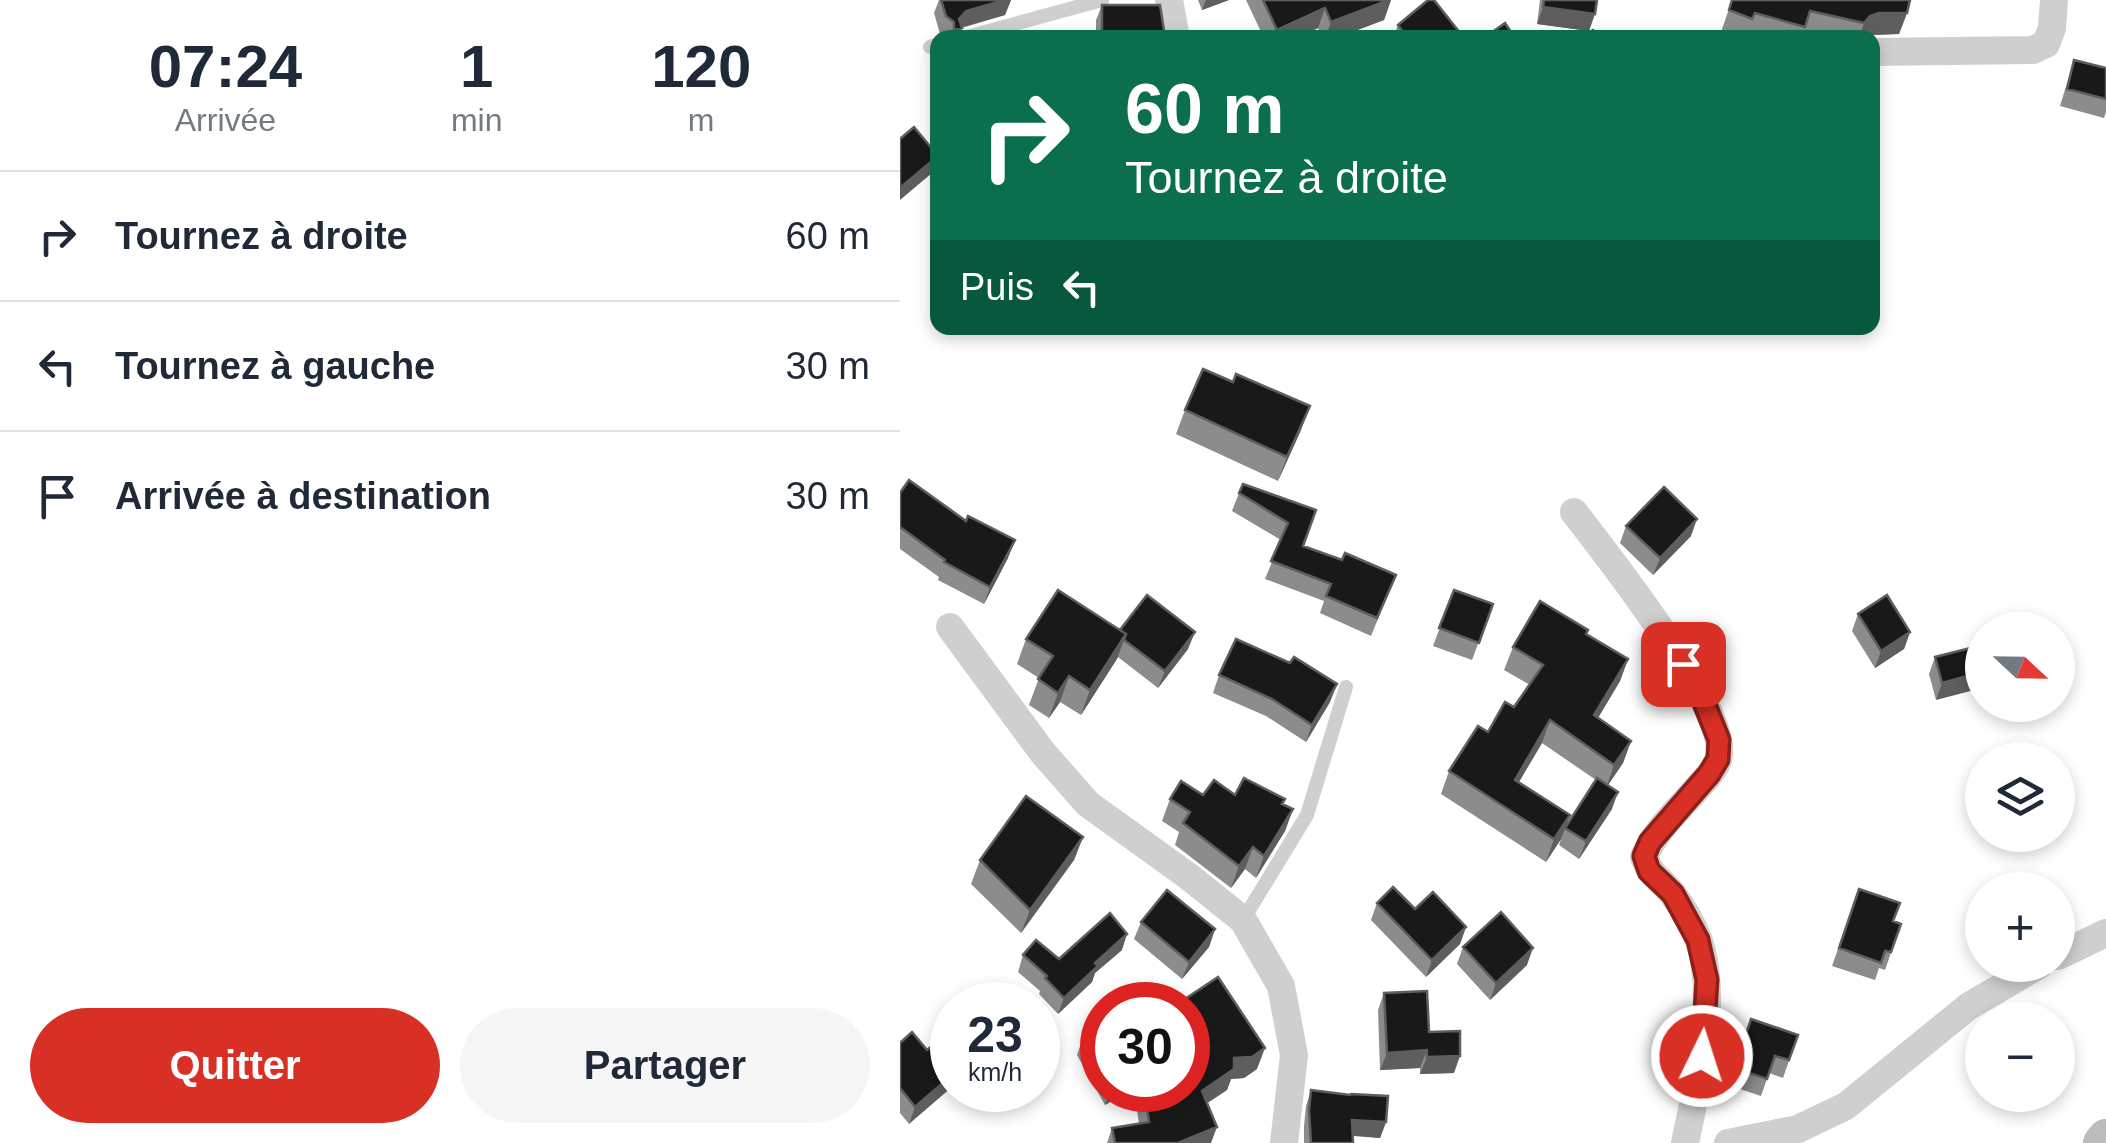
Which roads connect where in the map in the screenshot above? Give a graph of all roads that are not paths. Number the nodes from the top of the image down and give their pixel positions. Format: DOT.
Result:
graph roads {
  1 [pos="1102,0"];
  2 [pos="1169,0"];
  3 [pos="2054,0"];
  4 [pos="992,30"];
  5 [pos="1175,30"];
  6 [pos="1880,52"];
  7 [pos="1574,512"];
  8 [pos="950,627"];
  9 [pos="1346,687"];
  10 [pos="1243,920"];
  11 [pos="2106,933"];
  12 [pos="2075,948"];
  13 [pos="2010,982"];
  14 [pos="1284,1143"];
  15 [pos="1685,1143"];
  16 [pos="1728,1143"];
  1 -- 4 [label="lane"];
  2 -- 5 [label="street"];
  3 -- 6 [label="street"];
  7 -- 15 [label="street"];
  8 -- 10 [label="street"];
  9 -- 10 [label="lane"];
  10 -- 14 [label="street"];
  11 -- 12 [label="street"];
  13 -- 16 [label="street"];
}
